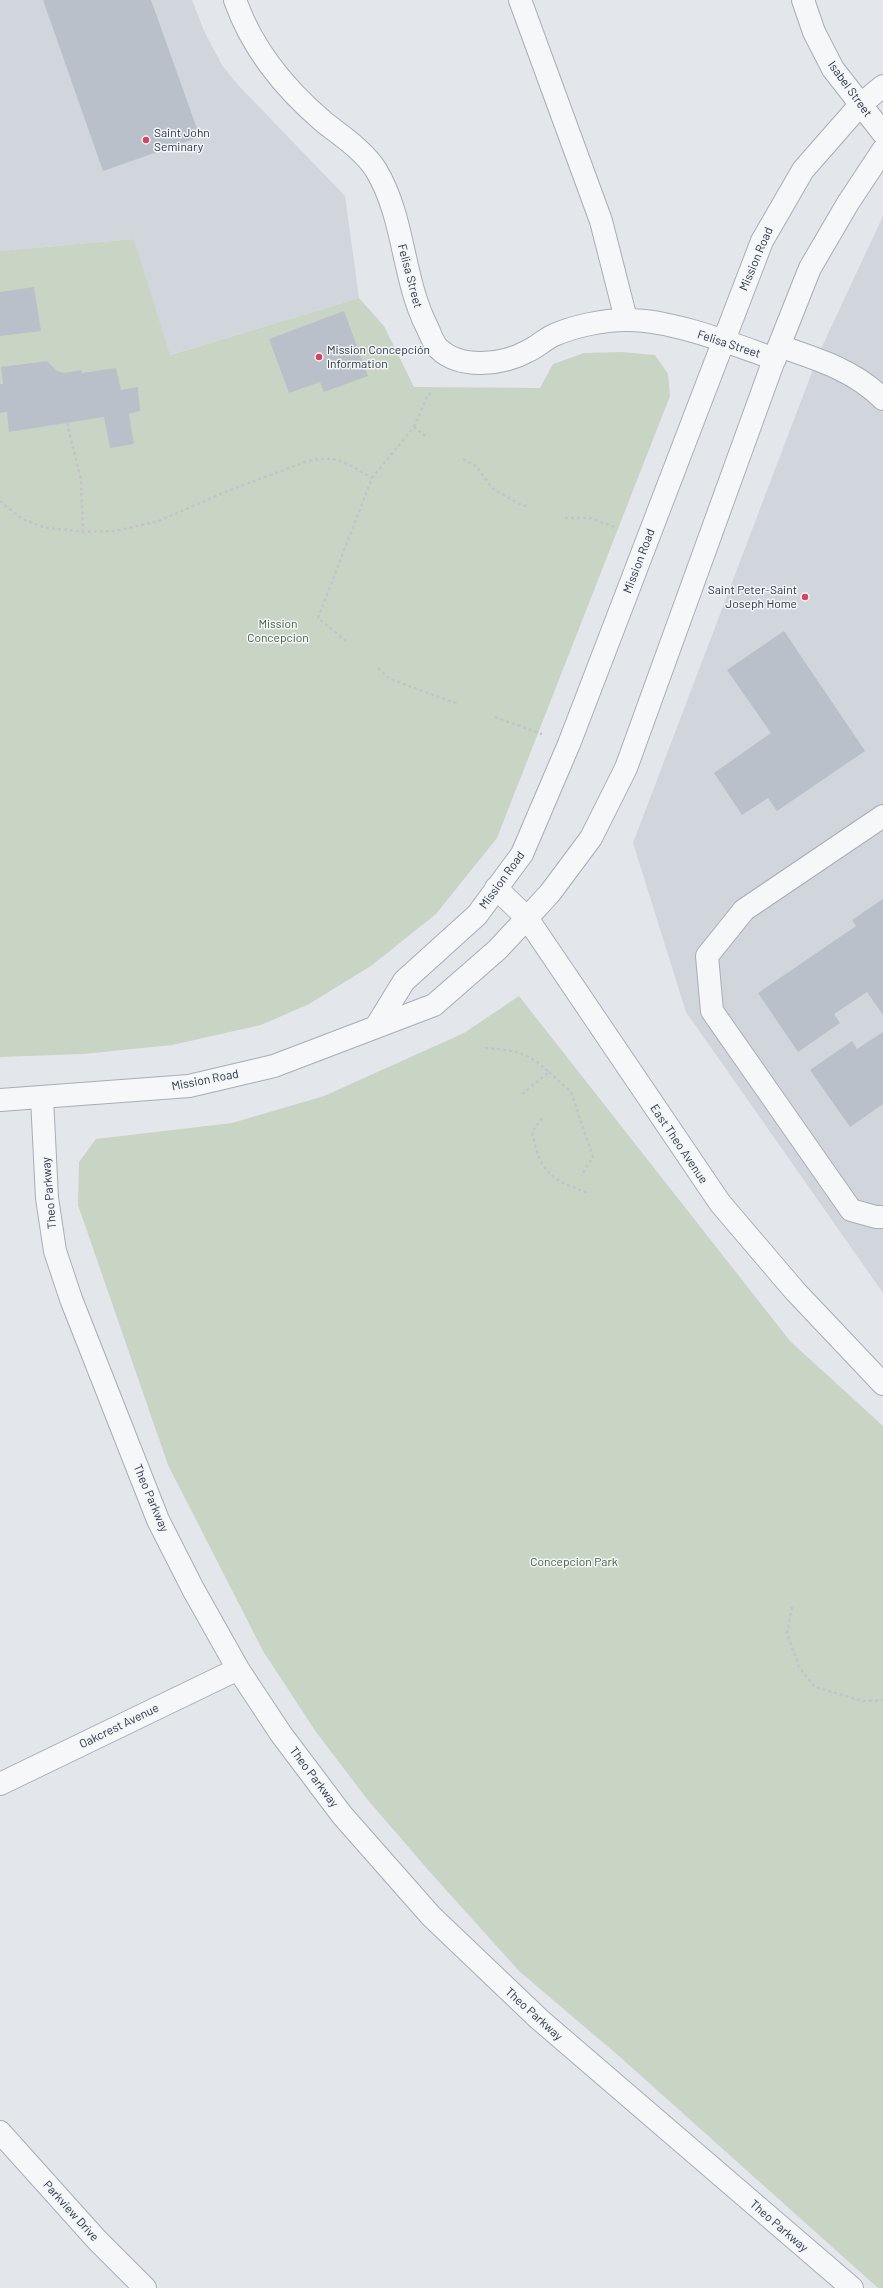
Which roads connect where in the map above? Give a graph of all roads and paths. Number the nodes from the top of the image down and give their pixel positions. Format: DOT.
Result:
graph roads {
  1 [pos="235,0"];
  2 [pos="520,0"];
  3 [pos="802,0"];
  4 [pos="883,86"];
  5 [pos="860,105"];
  6 [pos="883,132"];
  7 [pos="883,150"];
  8 [pos="626,320"];
  9 [pos="723,341"];
  10 [pos="777,352"];
  11 [pos="433,394"];
  12 [pos="883,399"];
  13 [pos="67,423"];
  14 [pos="414,427"];
  15 [pos="428,438"];
  16 [pos="463,459"];
  17 [pos="372,478"];
  18 [pos="0,502"];
  19 [pos="528,507"];
  20 [pos="565,518"];
  21 [pos="615,527"];
  22 [pos="83,532"];
  23 [pos="346,641"];
  24 [pos="378,668"];
  25 [pos="458,704"];
  26 [pos="495,718"];
  27 [pos="542,734"];
  28 [pos="883,816"];
  29 [pos="496,888"];
  30 [pos="527,918"];
  31 [pos="377,1025"];
  32 [pos="485,1048"];
  33 [pos="549,1072"];
  34 [pos="521,1095"];
  35 [pos="42,1098"];
  36 [pos="0,1100"];
  37 [pos="542,1118"];
  38 [pos="581,1176"];
  39 [pos="588,1193"];
  40 [pos="883,1217"];
  41 [pos="883,1384"];
  42 [pos="792,1608"];
  43 [pos="238,1669"];
  44 [pos="883,1700"];
  45 [pos="0,1784"];
  46 [pos="0,2132"];
  47 [pos="145,2288"];
  48 [pos="852,2288"];
  1 -- 8 [label="street, Felisa Street"];
  2 -- 8 [label="street"];
  3 -- 5 [label="street, Isabel Street"];
  4 -- 5 [label="street, Mission Road"];
  5 -- 6 [label="street, Isabel Street"];
  5 -- 9 [label="street, Mission Road"];
  7 -- 10 [label="street, Mission Road"];
  8 -- 9 [label="street, Felisa Street"];
  9 -- 10 [label="street, Felisa Street"];
  9 -- 29 [label="street, Mission Road"];
  10 -- 12 [label="street, Felisa Street"];
  10 -- 30 [label="street, Mission Road"];
  11 -- 14 [label="path"];
  13 -- 22 [label="path"];
  14 -- 15 [label="path"];
  14 -- 17 [label="path"];
  16 -- 19 [label="path"];
  17 -- 22 [label="path"];
  17 -- 23 [label="path"];
  18 -- 22 [label="path"];
  20 -- 21 [label="path"];
  24 -- 25 [label="path"];
  26 -- 27 [label="path"];
  28 -- 40 [label="street"];
  29 -- 30 [label="street, East Theo Avenue"];
  29 -- 31 [label="street, Mission Road"];
  30 -- 31 [label="street, Mission Road"];
  30 -- 41 [label="street, East Theo Avenue"];
  31 -- 35 [label="street, Mission Road"];
  32 -- 33 [label="path"];
  33 -- 34 [label="path"];
  33 -- 38 [label="path"];
  35 -- 36 [label="street, Mission Road"];
  35 -- 43 [label="street, Theo Parkway"];
  37 -- 39 [label="path"];
  42 -- 44 [label="path"];
  43 -- 45 [label="street, Oakcrest Avenue"];
  43 -- 48 [label="street, Theo Parkway"];
  46 -- 47 [label="street, Parkview Drive"];
}
